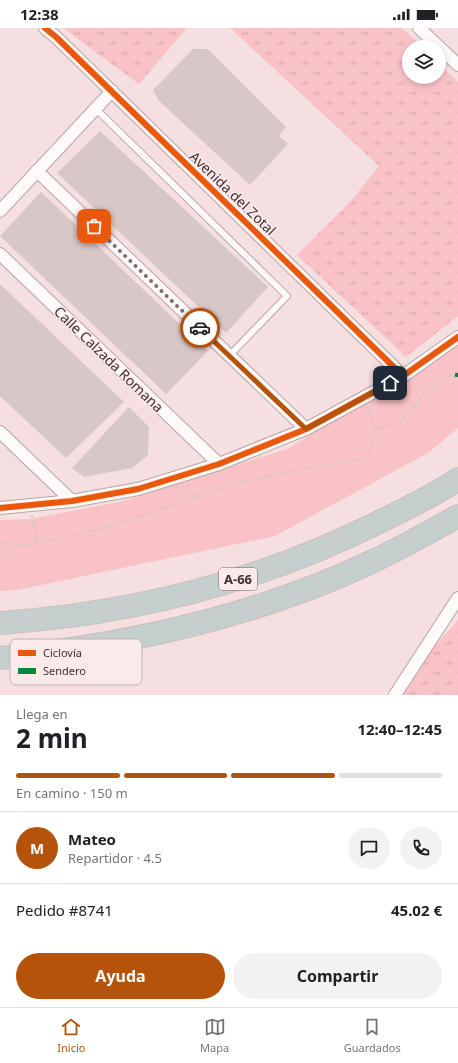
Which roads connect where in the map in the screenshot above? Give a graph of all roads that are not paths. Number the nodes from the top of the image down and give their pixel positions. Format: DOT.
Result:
graph roads {
  1 [pos="45,28"];
  2 [pos="419,28"];
  3 [pos="432,40"];
  4 [pos="446,54"];
  5 [pos="458,66"];
  6 [pos="112,91"];
  7 [pos="96,109"];
  8 [pos="37,171"];
  9 [pos="0,211"];
  10 [pos="0,254"];
  11 [pos="458,336"];
  12 [pos="229,356"];
  13 [pos="403,376"];
  14 [pos="306,429"];
  15 [pos="0,432"];
  16 [pos="219,464"];
  17 [pos="458,479"];
  18 [pos="72,501"];
  19 [pos="0,508"];
  20 [pos="458,516"];
  21 [pos="458,598"];
  22 [pos="0,623"];
  23 [pos="132,639"];
  24 [pos="10,657"];
  25 [pos="0,658"];
  26 [pos="395,695"];
  1 -- 6 [label="street, Avenida del Zotal"];
  2 -- 3 [label="street"];
  4 -- 5 [label="street"];
  6 -- 7 [label="street"];
  6 -- 13 [label="street, Avenida del Zotal"];
  7 -- 8 [label="street"];
  7 -- 12 [label="lane"];
  8 -- 9 [label="street"];
  8 -- 12 [label="street"];
  10 -- 16 [label="street, Calle Calzada Romana"];
  11 -- 13 [label="street"];
  12 -- 14 [label="street"];
  13 -- 14 [label="street"];
  14 -- 16 [label="street"];
  15 -- 18 [label="street"];
  16 -- 18 [label="street"];
  17 -- 22 [label="highway, A-66"];
  18 -- 19 [label="street"];
  20 -- 23 [label="highway, A-66"];
  21 -- 26 [label="street"];
  24 -- 25 [label="highway, A-66"];
}
